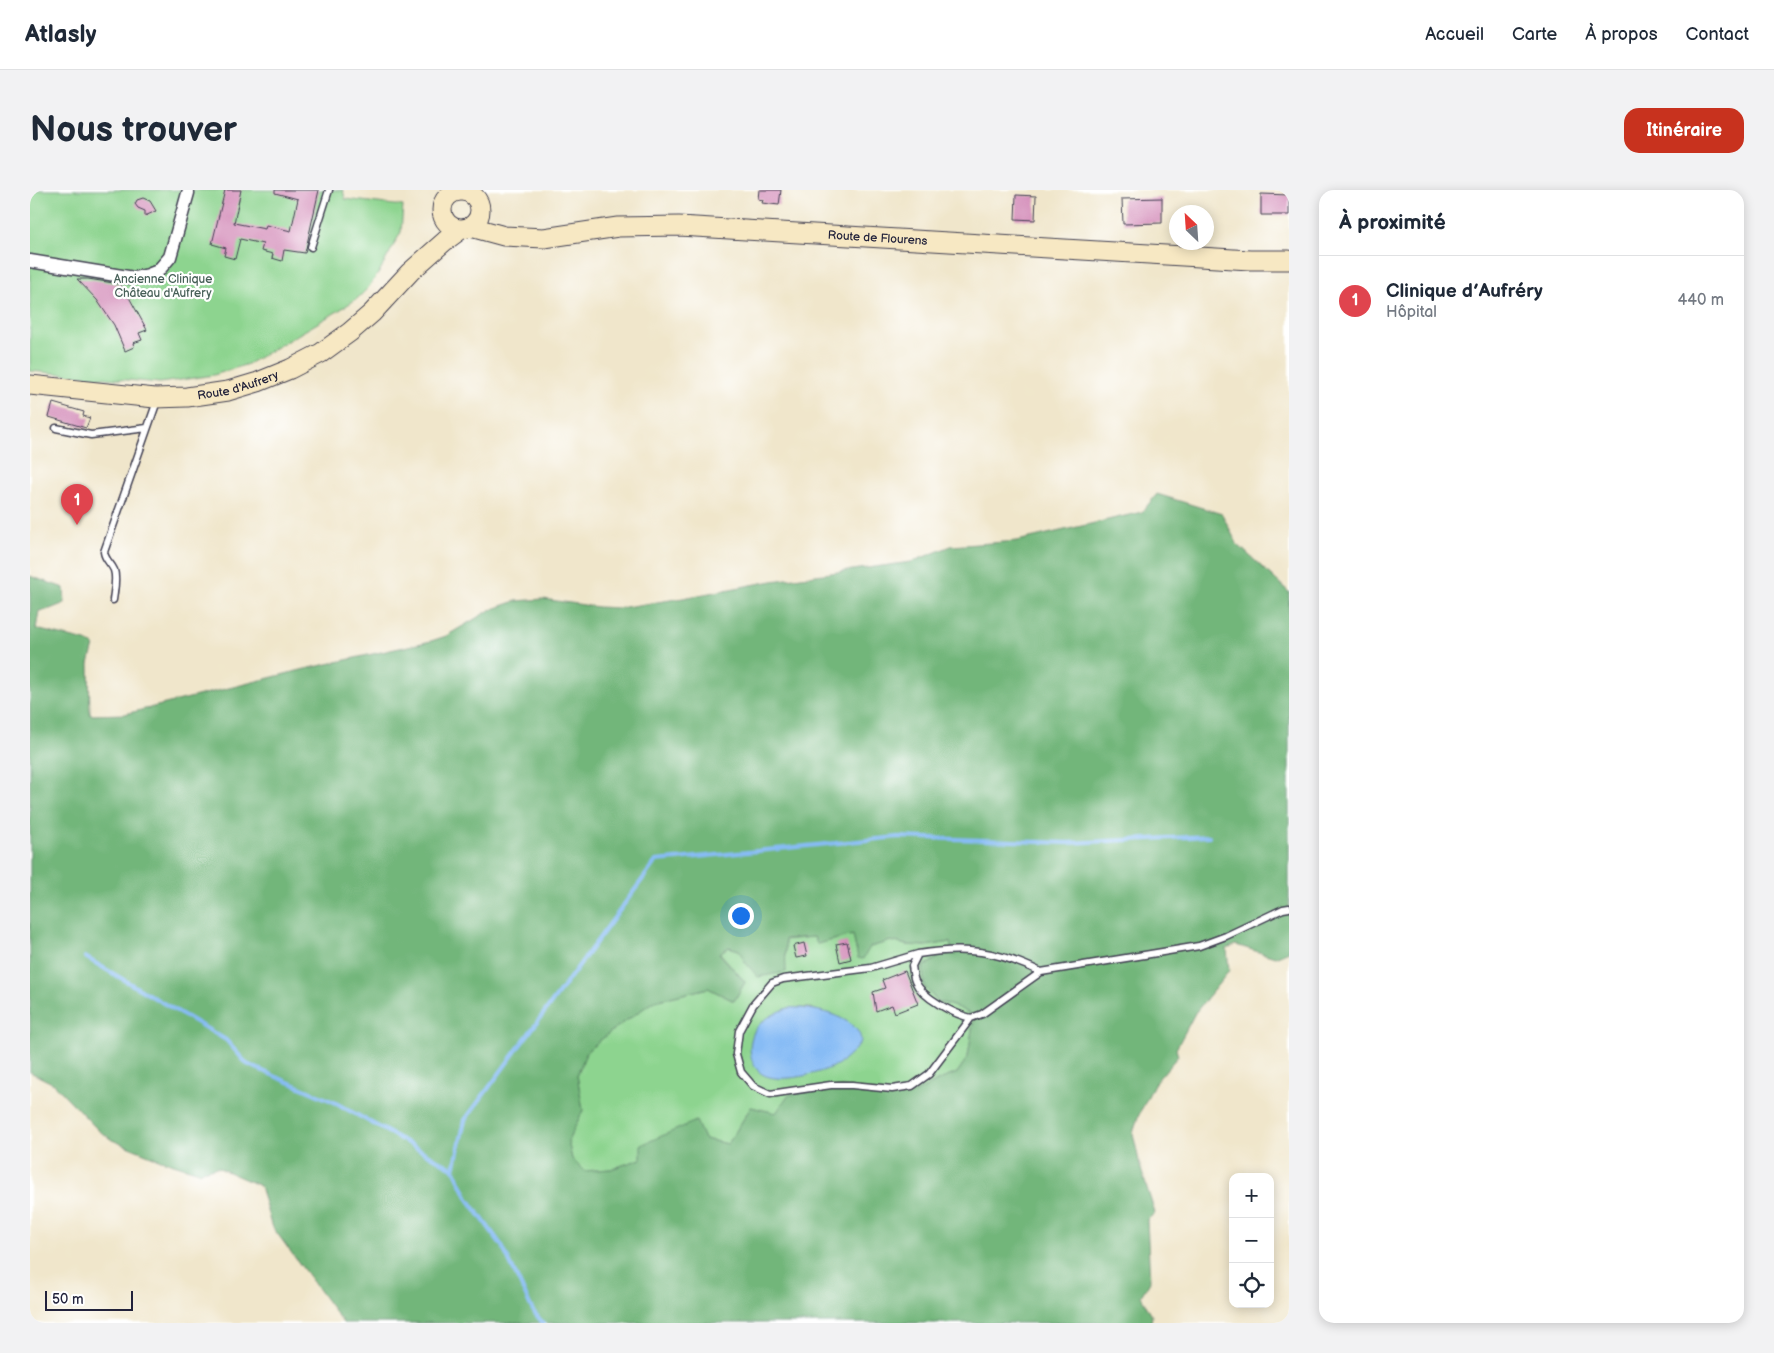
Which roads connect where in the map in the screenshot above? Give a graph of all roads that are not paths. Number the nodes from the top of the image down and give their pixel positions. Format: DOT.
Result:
graph roads {
  1 [pos="329,190"];
  2 [pos="459,191"];
  3 [pos="188,193"];
  4 [pos="480,200"];
  5 [pos="442,213"];
  6 [pos="465,228"];
  7 [pos="519,236"];
  8 [pos="311,247"];
  9 [pos="1289,260"];
  10 [pos="30,261"];
  11 [pos="410,272"];
  12 [pos="30,385"];
  13 [pos="155,398"];
  14 [pos="56,428"];
  15 [pos="147,428"];
  16 [pos="113,600"];
  17 [pos="1289,908"];
  18 [pos="918,954"];
  19 [pos="1041,972"];
  20 [pos="971,1018"];
  1 -- 8 [label="lane"];
  2 -- 4 [label="street"];
  2 -- 5 [label="street"];
  3 -- 10 [label="street"];
  4 -- 6 [label="street"];
  4 -- 7 [label="street"];
  5 -- 6 [label="street"];
  5 -- 11 [label="street, Route d'Aufrery"];
  6 -- 7 [label="street, Route de Flourens"];
  6 -- 11 [label="street, Route d'Aufrery"];
  7 -- 9 [label="street, Route de Flourens"];
  11 -- 13 [label="street, Route d'Aufrery"];
  12 -- 13 [label="street, Route d'Aufrery"];
  13 -- 15 [label="lane"];
  14 -- 15 [label="lane"];
  15 -- 16 [label="lane"];
  17 -- 19 [label="lane"];
  18 -- 19 [label="lane"];
  18 -- 20 [label="lane"];
  18 -- 20 [label="lane"];
  19 -- 20 [label="lane"];
}
